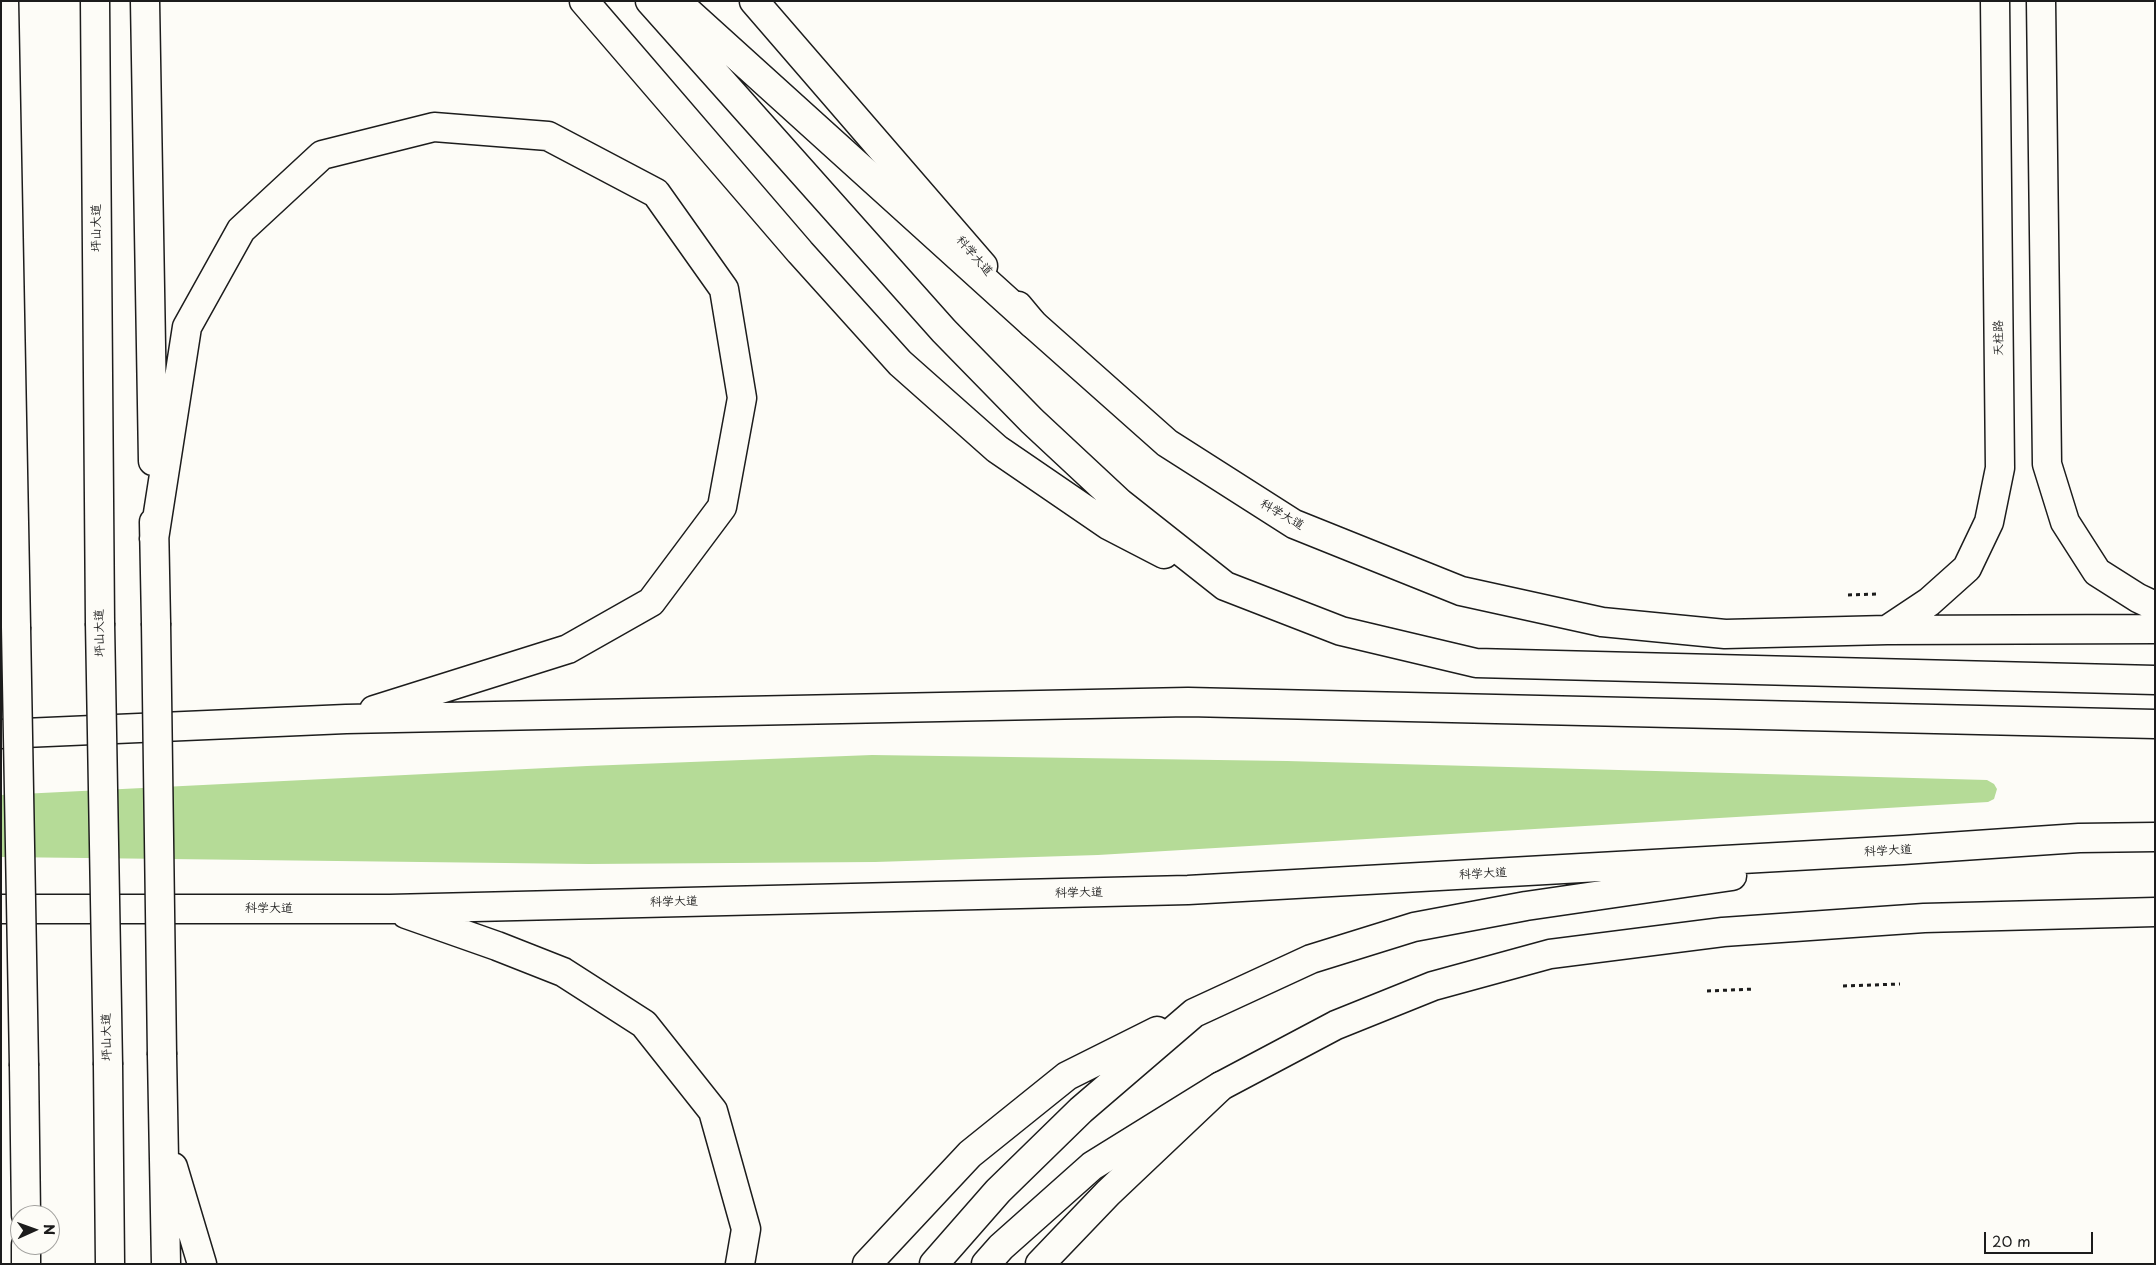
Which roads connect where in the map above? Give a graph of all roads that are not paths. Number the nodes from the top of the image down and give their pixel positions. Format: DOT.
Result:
graph roads {
  1 [pos="4,1"];
  2 [pos="95,1"];
  3 [pos="145,1"];
  4 [pos="584,1"];
  5 [pos="650,1"];
  6 [pos="676,1"];
  7 [pos="754,1"];
  8 [pos="1995,1"];
  9 [pos="2041,1"];
  10 [pos="1033,324"];
  11 [pos="154,539"];
  12 [pos="1225,586"];
  13 [pos="2155,606"];
  14 [pos="2155,629"];
  15 [pos="1887,630"];
  16 [pos="2155,680"];
  17 [pos="346,719"];
  18 [pos="2155,724"];
  19 [pos="1,734"];
  20 [pos="2155,837"];
  21 [pos="1903,850"];
  22 [pos="390,908"];
  23 [pos="1,909"];
  24 [pos="2155,912"];
  25 [pos="1194,1013"];
  26 [pos="1221,1086"];
  27 [pos="164,1135"];
  28 [pos="26,1205"];
  29 [pos="110,1264"];
  30 [pos="166,1264"];
  31 [pos="202,1264"];
  32 [pos="740,1264"];
  33 [pos="867,1264"];
  34 [pos="934,1264"];
  35 [pos="986,1264"];
  36 [pos="1040,1264"];
  1 -- 28 [label="main road, bridge"];
  2 -- 29 [label="main road, 坪山大道, bridge"];
  3 -- 11 [label="main road"];
  4 -- 12 [label="main road"];
  5 -- 12 [label="main road"];
  6 -- 10 [label="main road"];
  7 -- 10 [label="main road, 科学大道"];
  8 -- 15 [label="main road, 天柱路"];
  9 -- 13 [label="main road"];
  10 -- 15 [label="main road, 科学大道"];
  11 -- 17 [label="main road"];
  11 -- 27 [label="main road, bridge"];
  12 -- 16 [label="main road"];
  14 -- 15 [label="main road, 科学大道"];
  17 -- 18 [label="main road"];
  17 -- 19 [label="main road"];
  20 -- 21 [label="main road, 科学大道"];
  21 -- 22 [label="main road, 科学大道"];
  21 -- 25 [label="main road"];
  22 -- 23 [label="main road, 科学大道"];
  22 -- 32 [label="main road"];
  24 -- 26 [label="main road"];
  25 -- 33 [label="main road"];
  25 -- 34 [label="main road"];
  26 -- 35 [label="main road"];
  26 -- 36 [label="main road"];
  27 -- 30 [label="main road"];
  27 -- 31 [label="main road"];
}
